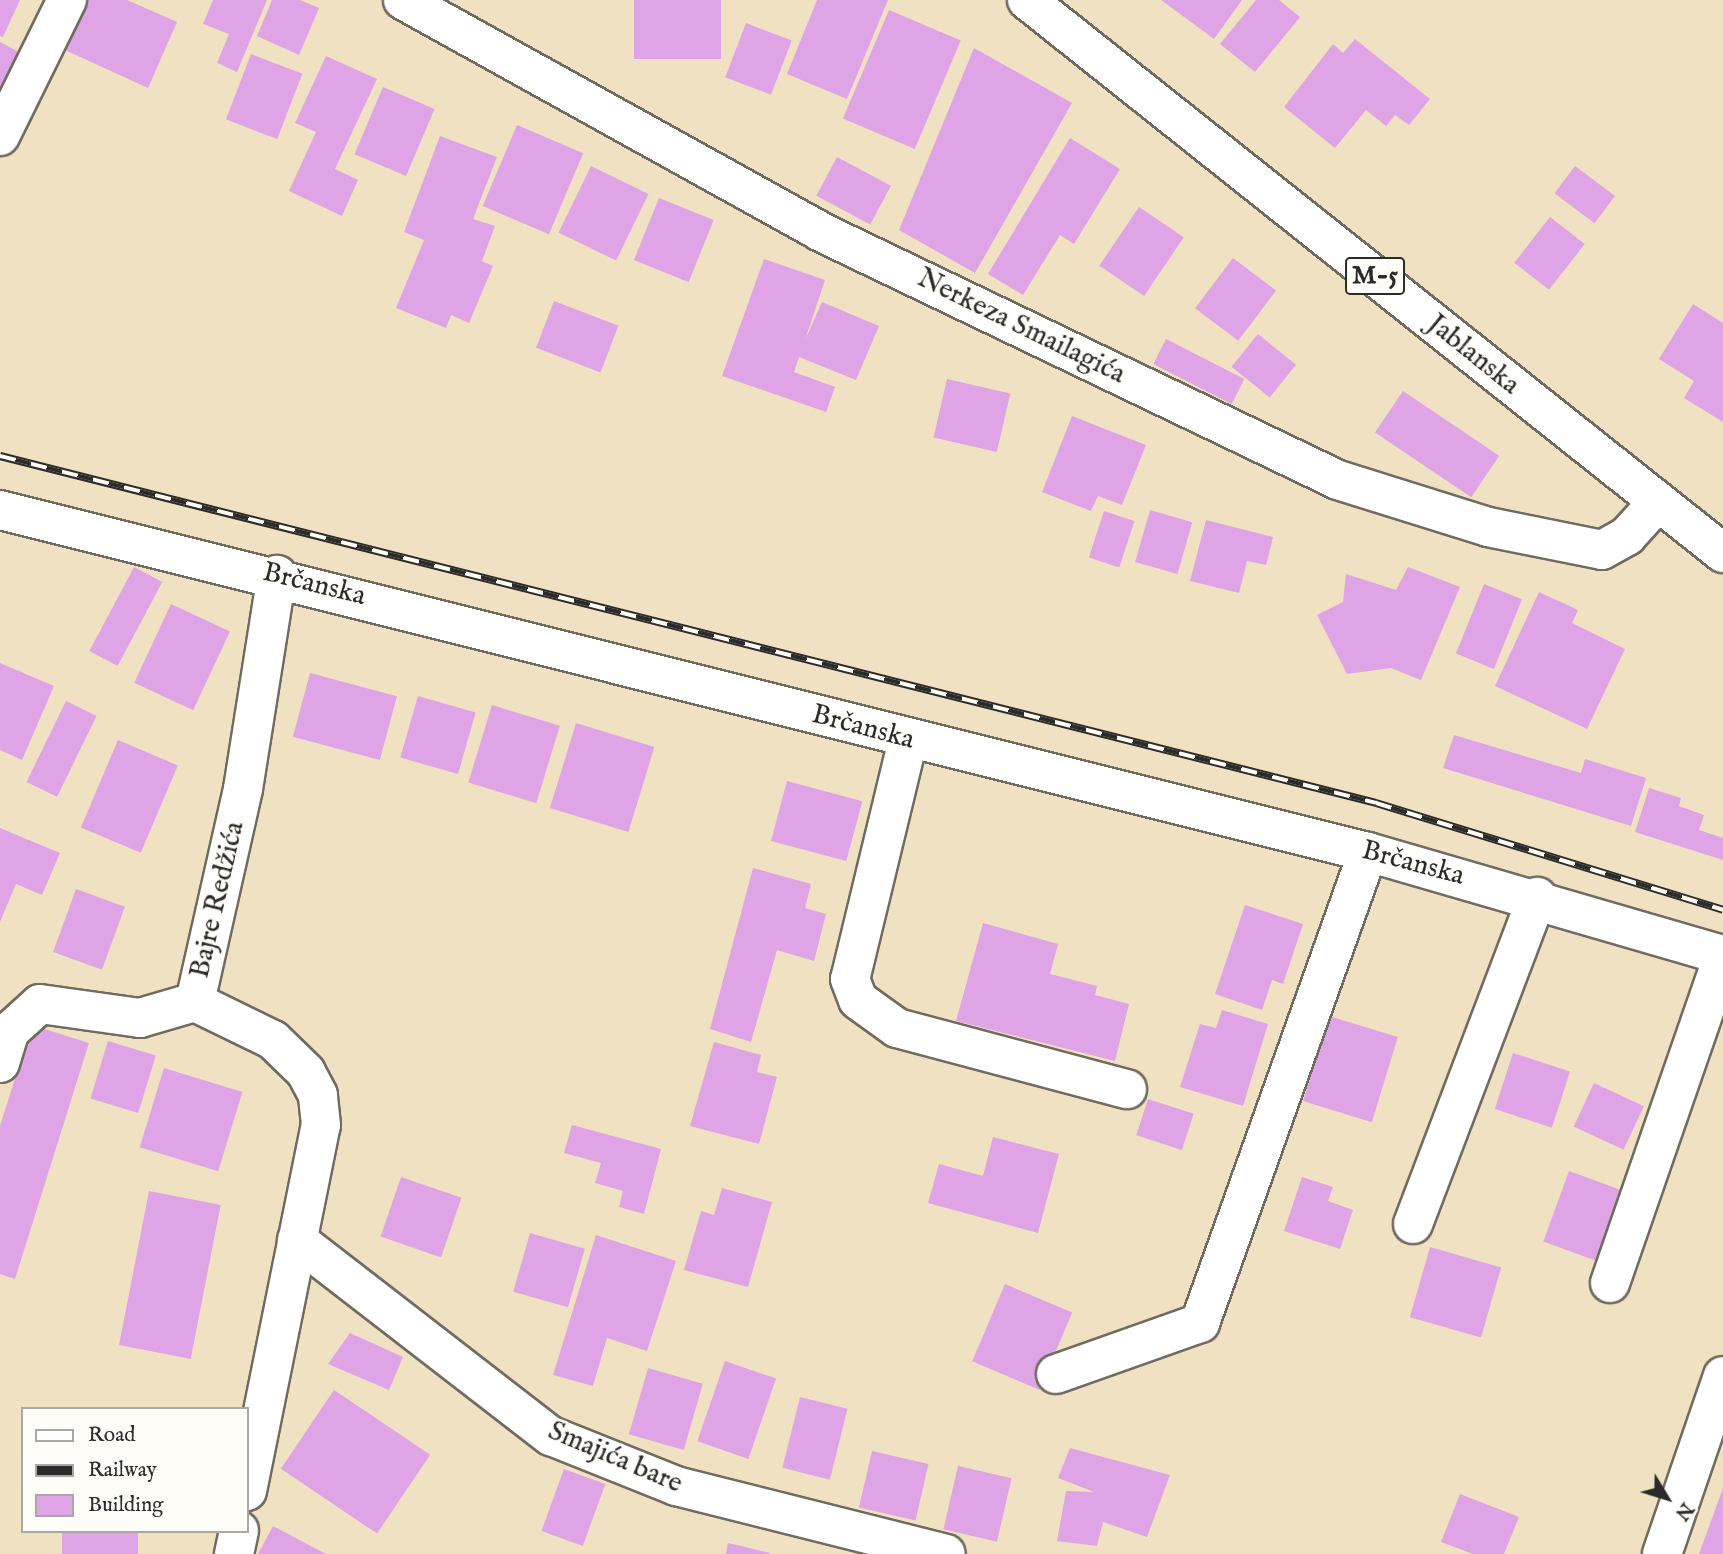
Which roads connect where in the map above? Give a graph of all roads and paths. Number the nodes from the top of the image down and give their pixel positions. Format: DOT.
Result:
graph roads {
  1 [pos="67,0"];
  2 [pos="403,0"];
  3 [pos="1027,0"];
  4 [pos="0,136"];
  5 [pos="1657,503"];
  6 [pos="0,510"];
  7 [pos="1723,553"];
  8 [pos="277,575"];
  9 [pos="908,740"];
  10 [pos="1368,852"];
  11 [pos="1537,897"];
  12 [pos="1723,956"];
  13 [pos="195,1002"];
  14 [pos="0,1063"];
  15 [pos="1127,1088"];
  16 [pos="1413,1224"];
  17 [pos="297,1240"];
  18 [pos="1610,1283"];
  19 [pos="1056,1374"];
  20 [pos="1723,1376"];
  21 [pos="248,1485"];
  22 [pos="239,1533"];
  23 [pos="1662,1548"];
  24 [pos="234,1554"];
  25 [pos="946,1554"];
  1 -- 4 [label="street"];
  2 -- 5 [label="street, Nerkeza Smailagića"];
  3 -- 5 [label="street, Jablanska / M-5"];
  5 -- 7 [label="street, Jablanska / M-5"];
  6 -- 8 [label="street, Brčanska"];
  8 -- 9 [label="street, Brčanska"];
  8 -- 13 [label="street, Bajre Redžića"];
  9 -- 10 [label="street, Brčanska"];
  9 -- 15 [label="street"];
  10 -- 11 [label="street, Brčanska"];
  10 -- 19 [label="street"];
  11 -- 12 [label="street, Brčanska"];
  11 -- 16 [label="street"];
  12 -- 18 [label="street"];
  13 -- 14 [label="street"];
  13 -- 17 [label="street, Bajre Redžića"];
  17 -- 21 [label="street, Bajre Redžića"];
  17 -- 25 [label="street, Smajića bare"];
  20 -- 23 [label="street"];
  22 -- 24 [label="street"];
}
